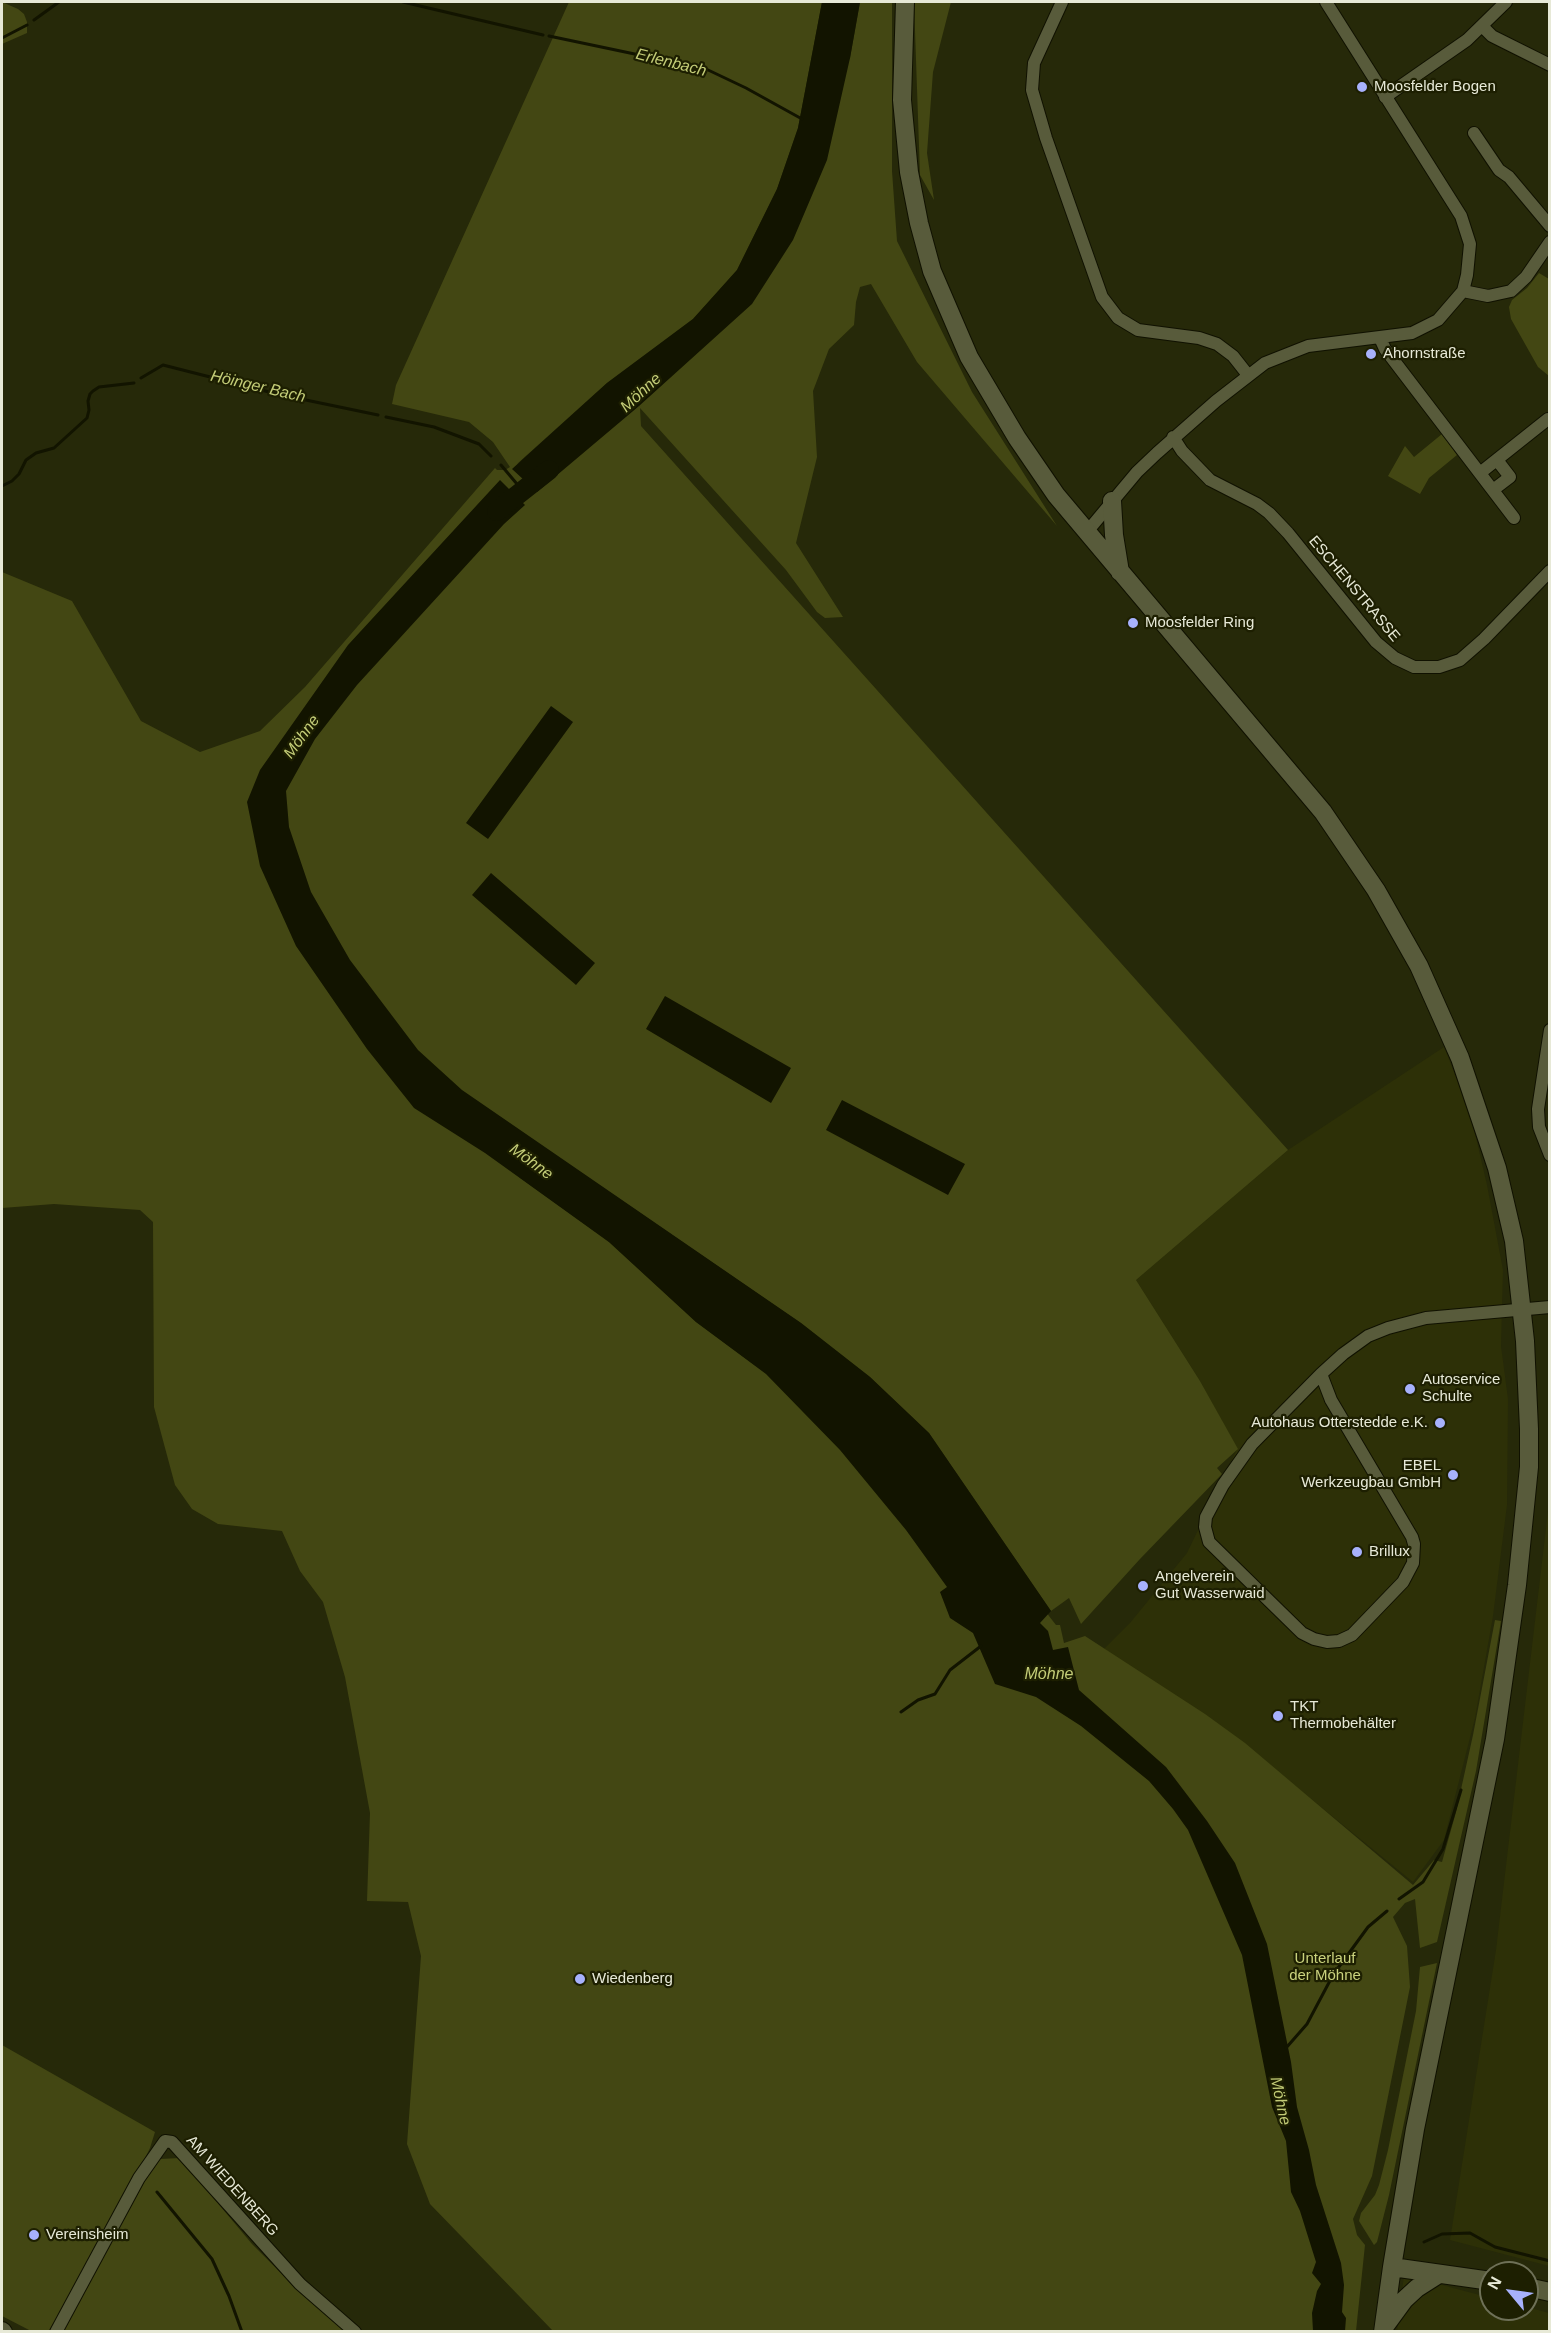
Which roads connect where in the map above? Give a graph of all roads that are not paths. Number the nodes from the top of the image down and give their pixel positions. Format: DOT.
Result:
graph roads {
  1 [pos="904,2"];
  2 [pos="1062,2"];
  3 [pos="1326,2"];
  4 [pos="1506,2"];
  5 [pos="1482,26"];
  6 [pos="1550,65"];
  7 [pos="1384,97"];
  8 [pos="1474,134"];
  9 [pos="1550,226"];
  10 [pos="1550,242"];
  11 [pos="1462,291"];
  12 [pos="1380,338"];
  13 [pos="1248,375"];
  14 [pos="1548,419"];
  15 [pos="1173,437"];
  16 [pos="1497,460"];
  17 [pos="1480,474"];
  18 [pos="1493,490"];
  19 [pos="1112,501"];
  20 [pos="1514,518"];
  21 [pos="1086,533"];
  22 [pos="1550,571"];
  23 [pos="1120,573"];
  24 [pos="1550,1030"];
  25 [pos="1550,1155"];
  26 [pos="1550,1307"];
  27 [pos="1522,1308"];
  28 [pos="1321,1374"];
  29 [pos="1392,2267"];
  30 [pos="1439,2274"];
  31 [pos="1479,2279"];
  32 [pos="1384,2329"];
  33 [pos="56,2331"];
  34 [pos="355,2331"];
  1 -- 21 [label="main road"];
  2 -- 13 [label="street"];
  3 -- 7 [label="street"];
  4 -- 5 [label="street"];
  5 -- 6 [label="street"];
  5 -- 7 [label="street"];
  7 -- 11 [label="street"];
  8 -- 9 [label="street"];
  10 -- 11 [label="street"];
  11 -- 12 [label="street"];
  12 -- 13 [label="street"];
  12 -- 17 [label="street"];
  13 -- 15 [label="street"];
  14 -- 16 [label="street"];
  15 -- 19 [label="street"];
  15 -- 22 [label="street, ESCHENSTRASSE"];
  16 -- 17 [label="street"];
  16 -- 18 [label="street"];
  17 -- 18 [label="street"];
  18 -- 20 [label="street"];
  19 -- 21 [label="street"];
  19 -- 23 [label="main road"];
  21 -- 23 [label="main road"];
  23 -- 27 [label="main road"];
  24 -- 25 [label="street"];
  26 -- 27 [label="street"];
  27 -- 28 [label="street"];
  27 -- 29 [label="main road"];
  28 -- 28 [label="street"];
  29 -- 30 [label="main road"];
  29 -- 32 [label="main road"];
  30 -- 31 [label="main road"];
  30 -- 32 [label="main road"];
  33 -- 34 [label="street, AM WIEDENBERG"];
}
